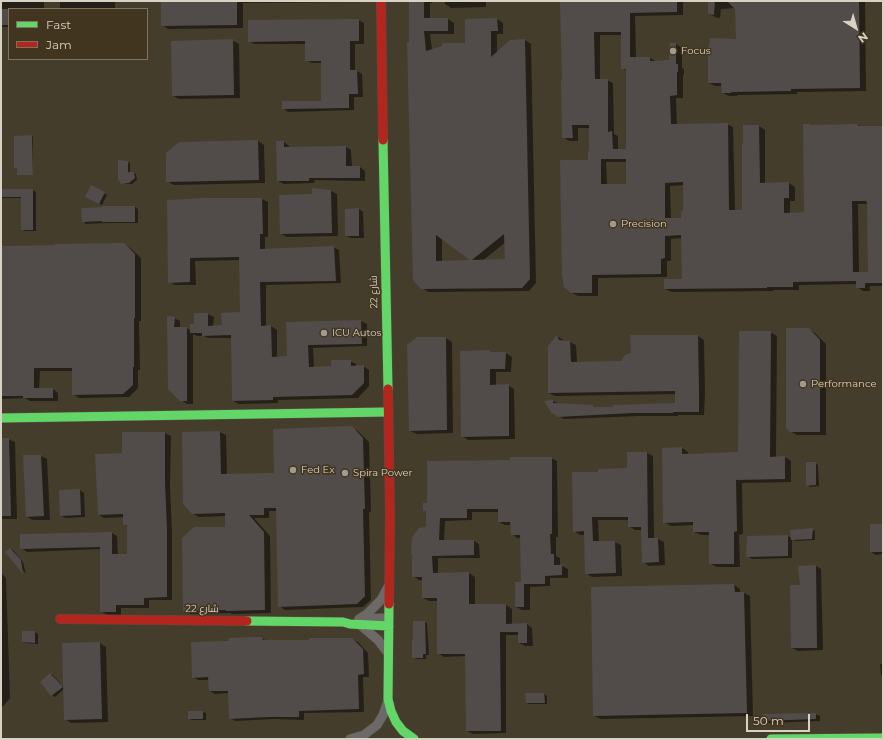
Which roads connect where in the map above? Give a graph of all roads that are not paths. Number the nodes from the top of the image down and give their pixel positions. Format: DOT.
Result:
graph roads {
  1 [pos="381,1"];
  2 [pos="388,412"];
  3 [pos="1,418"];
  4 [pos="390,583"];
  5 [pos="60,619"];
  6 [pos="359,622"];
  7 [pos="389,622"];
  8 [pos="388,653"];
  9 [pos="388,699"];
  10 [pos="883,738"];
  11 [pos="350,739"];
  12 [pos="414,739"];
  13 [pos="771,739"];
  1 -- 2 [label="street, شارع 22"];
  2 -- 3 [label="street"];
  2 -- 4 [label="street, شارع 22"];
  4 -- 6 [label="street, شارع 22"];
  4 -- 7 [label="street, شارع 22"];
  5 -- 6 [label="street, شارع 22"];
  6 -- 7 [label="street, شارع 22"];
  6 -- 8 [label="street"];
  7 -- 8 [label="street, شارع 22"];
  8 -- 9 [label="street, شارع 22"];
  9 -- 11 [label="street, شارع 22"];
  9 -- 12 [label="street, شارع 22"];
  10 -- 13 [label="street"];
}
